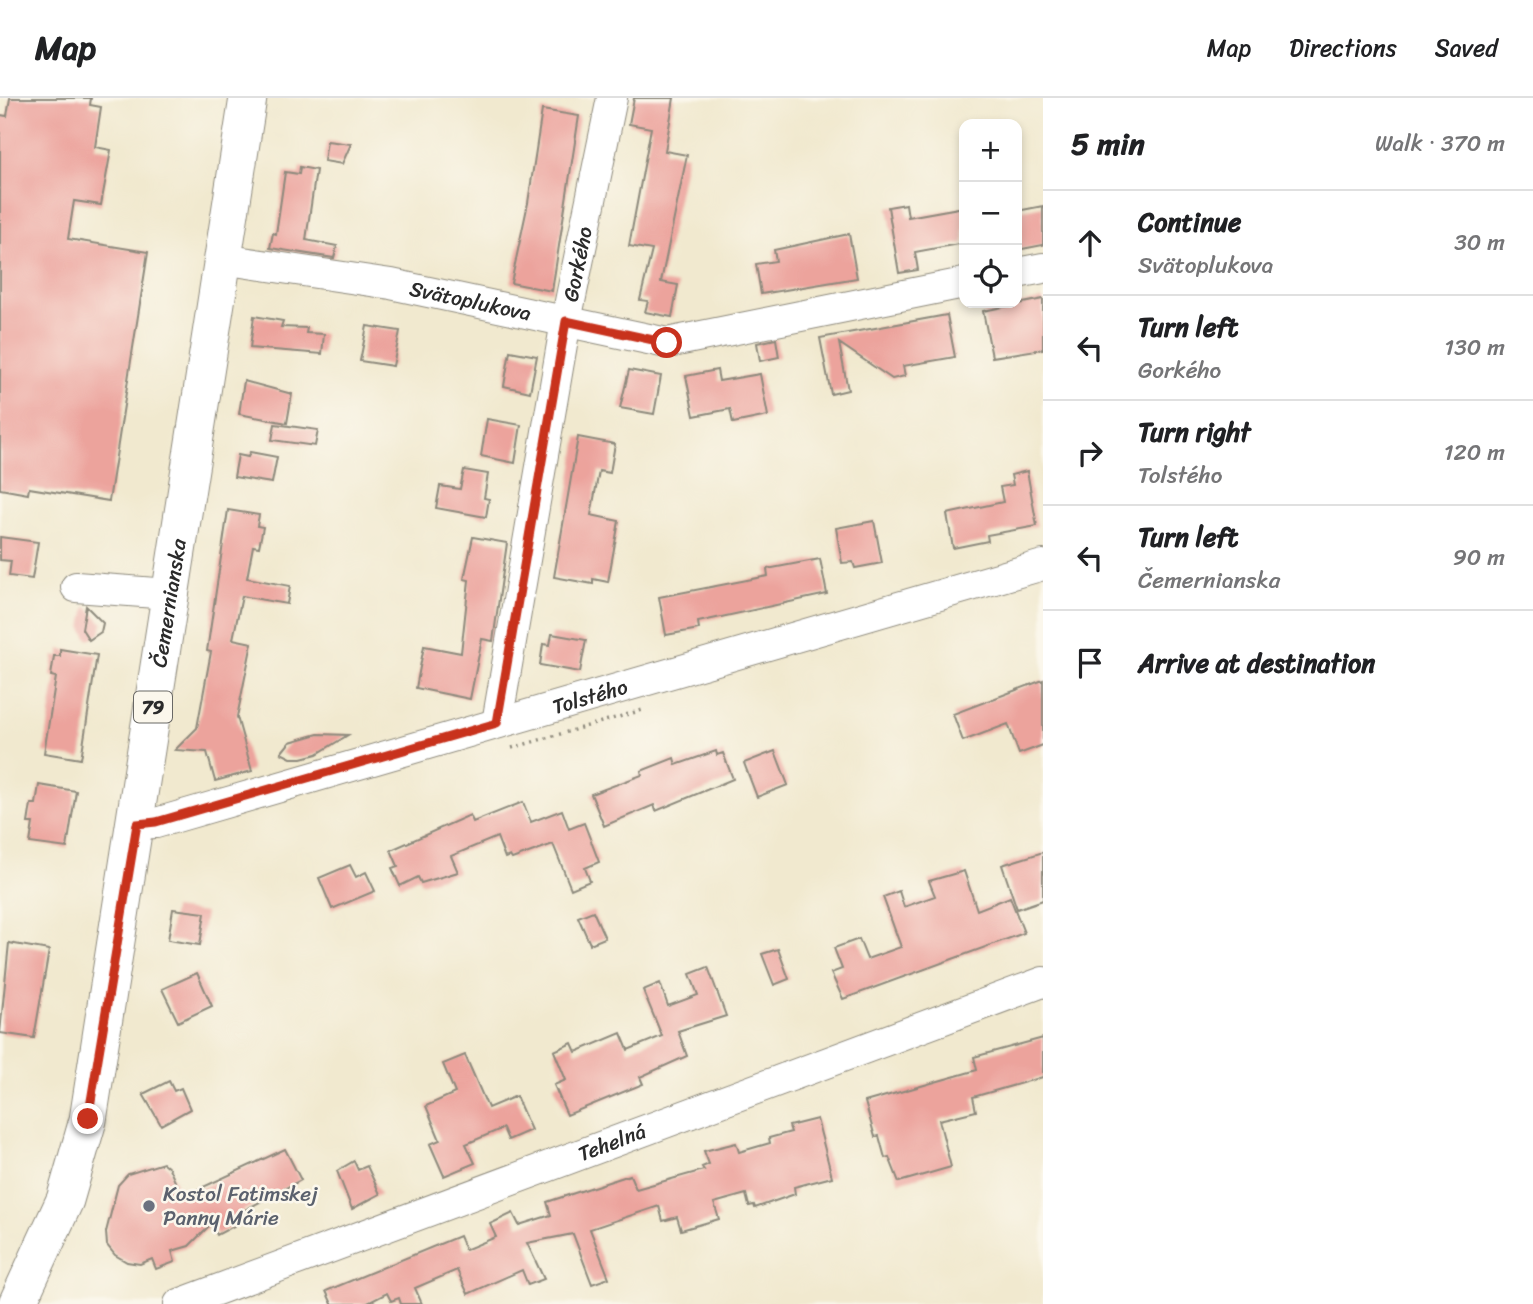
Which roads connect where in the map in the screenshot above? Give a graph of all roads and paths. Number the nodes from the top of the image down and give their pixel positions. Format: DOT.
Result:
graph roads {
  1 [pos="248,98"];
  2 [pos="611,98"];
  3 [pos="222,259"];
  4 [pos="1043,268"];
  5 [pos="1022,272"];
  6 [pos="959,284"];
  7 [pos="566,321"];
  8 [pos="1043,565"];
  9 [pos="76,587"];
  10 [pos="169,594"];
  11 [pos="497,723"];
  12 [pos="137,824"];
  13 [pos="1043,982"];
  14 [pos="18,1304"];
  15 [pos="179,1304"];
  1 -- 3 [label="main road, Čemernianska / 79"];
  2 -- 7 [label="street, Gorkého"];
  3 -- 7 [label="street, Svätoplukova"];
  3 -- 10 [label="main road, Čemernianska / 79"];
  4 -- 5 [label="street"];
  6 -- 7 [label="street, Svätoplukova"];
  7 -- 11 [label="street, Gorkého"];
  8 -- 11 [label="street, Tolstého"];
  9 -- 10 [label="street"];
  10 -- 12 [label="main road, Čemernianska / 79"];
  11 -- 12 [label="street, Tolstého"];
  12 -- 14 [label="main road, Čemernianska / 79"];
  13 -- 15 [label="street, Tehelná"];
}
